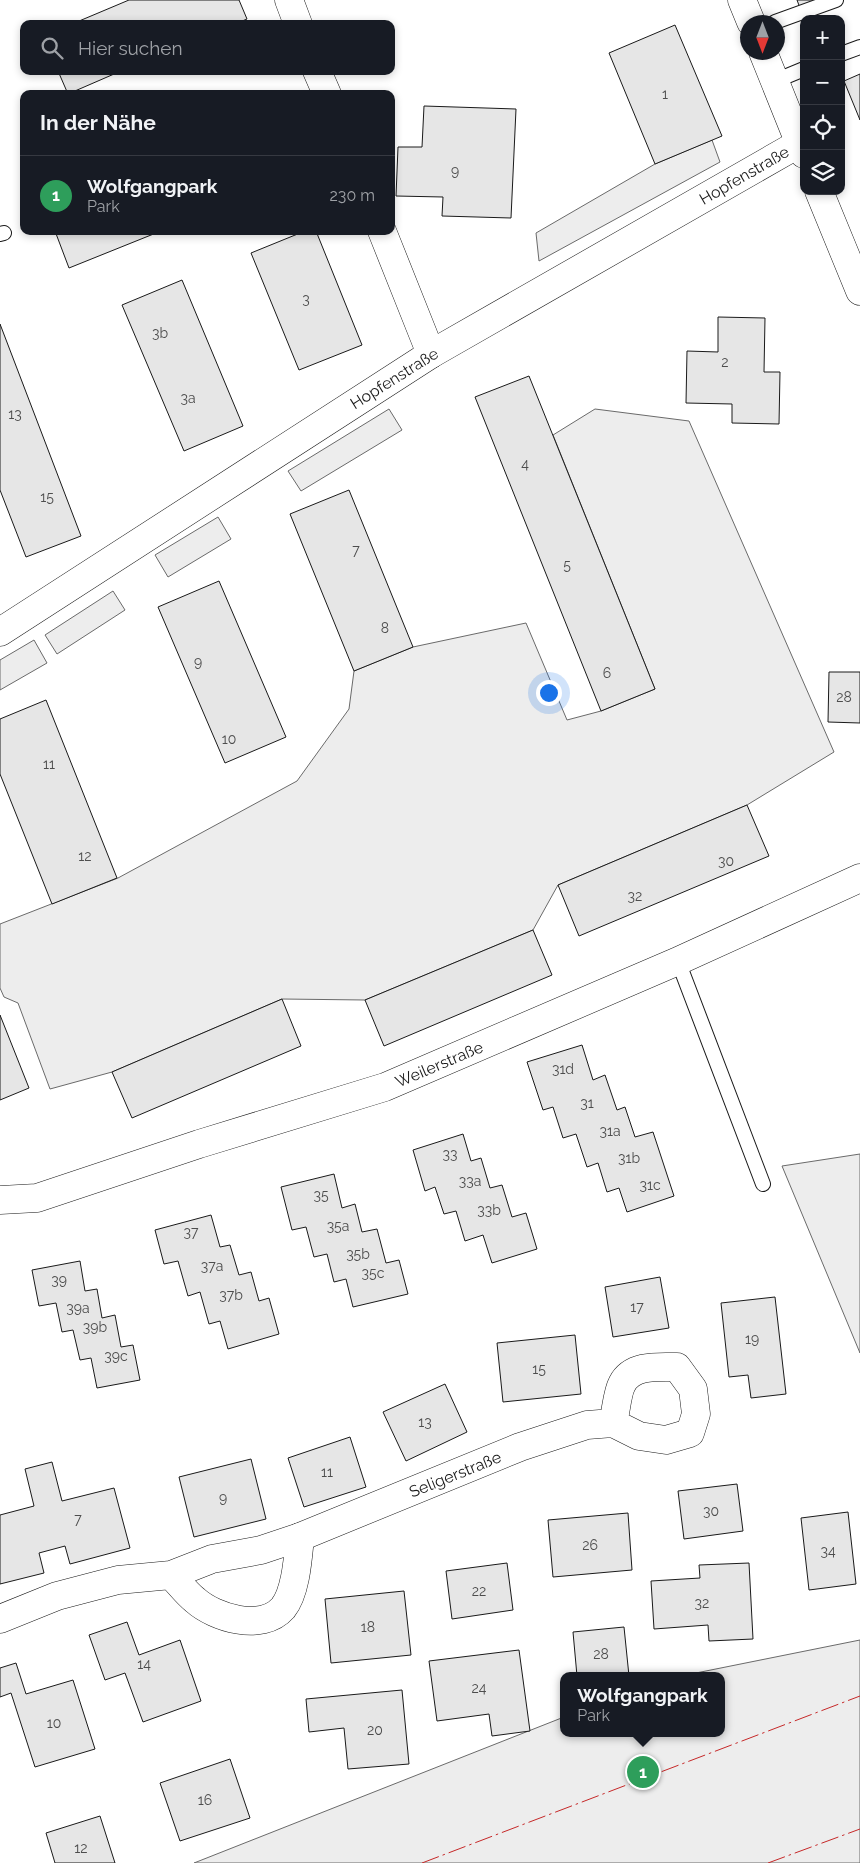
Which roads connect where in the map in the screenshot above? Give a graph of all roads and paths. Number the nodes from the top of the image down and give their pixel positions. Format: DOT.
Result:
graph roads {
  1 [pos="289,0"];
  2 [pos="742,0"];
  3 [pos="836,0"];
  4 [pos="748,15"];
  5 [pos="785,18"];
  6 [pos="296,20"];
  7 [pos="860,47"];
  8 [pos="845,53"];
  9 [pos="766,60"];
  10 [pos="800,71"];
  11 [pos="319,75"];
  12 [pos="775,81"];
  13 [pos="325,90"];
  14 [pos="800,143"];
  15 [pos="800,149"];
  16 [pos="821,195"];
  17 [pos="384,235"];
  18 [pos="857,276"];
  19 [pos="431,354"];
  20 [pos="0,632"];
  21 [pos="860,878"];
  22 [pos="678,961"];
  23 [pos="763,1184"];
  24 [pos="0,1200"];
  25 [pos="613,1422"];
  26 [pos="300,1537"];
  27 [pos="171,1575"];
  28 [pos="0,1619"];
  1 -- 6 [label="street"];
  2 -- 4 [label="street"];
  3 -- 5 [label="lane"];
  7 -- 8 [label="lane"];
  9 -- 12 [label="street"];
  10 -- 12 [label="lane"];
  11 -- 13 [label="street"];
  12 -- 14 [label="street"];
  15 -- 19 [label="street, Hopfenstraße"];
  16 -- 18 [label="street"];
  17 -- 19 [label="street"];
  19 -- 20 [label="street, Hopfenstraße"];
  21 -- 22 [label="street, Weilerstraße"];
  22 -- 23 [label="lane"];
  22 -- 24 [label="street, Weilerstraße"];
  25 -- 26 [label="street, Seligerstraße"];
  26 -- 27 [label="street, Seligerstraße"];
  26 -- 27 [label="street"];
  27 -- 28 [label="street, Seligerstraße"];
}
